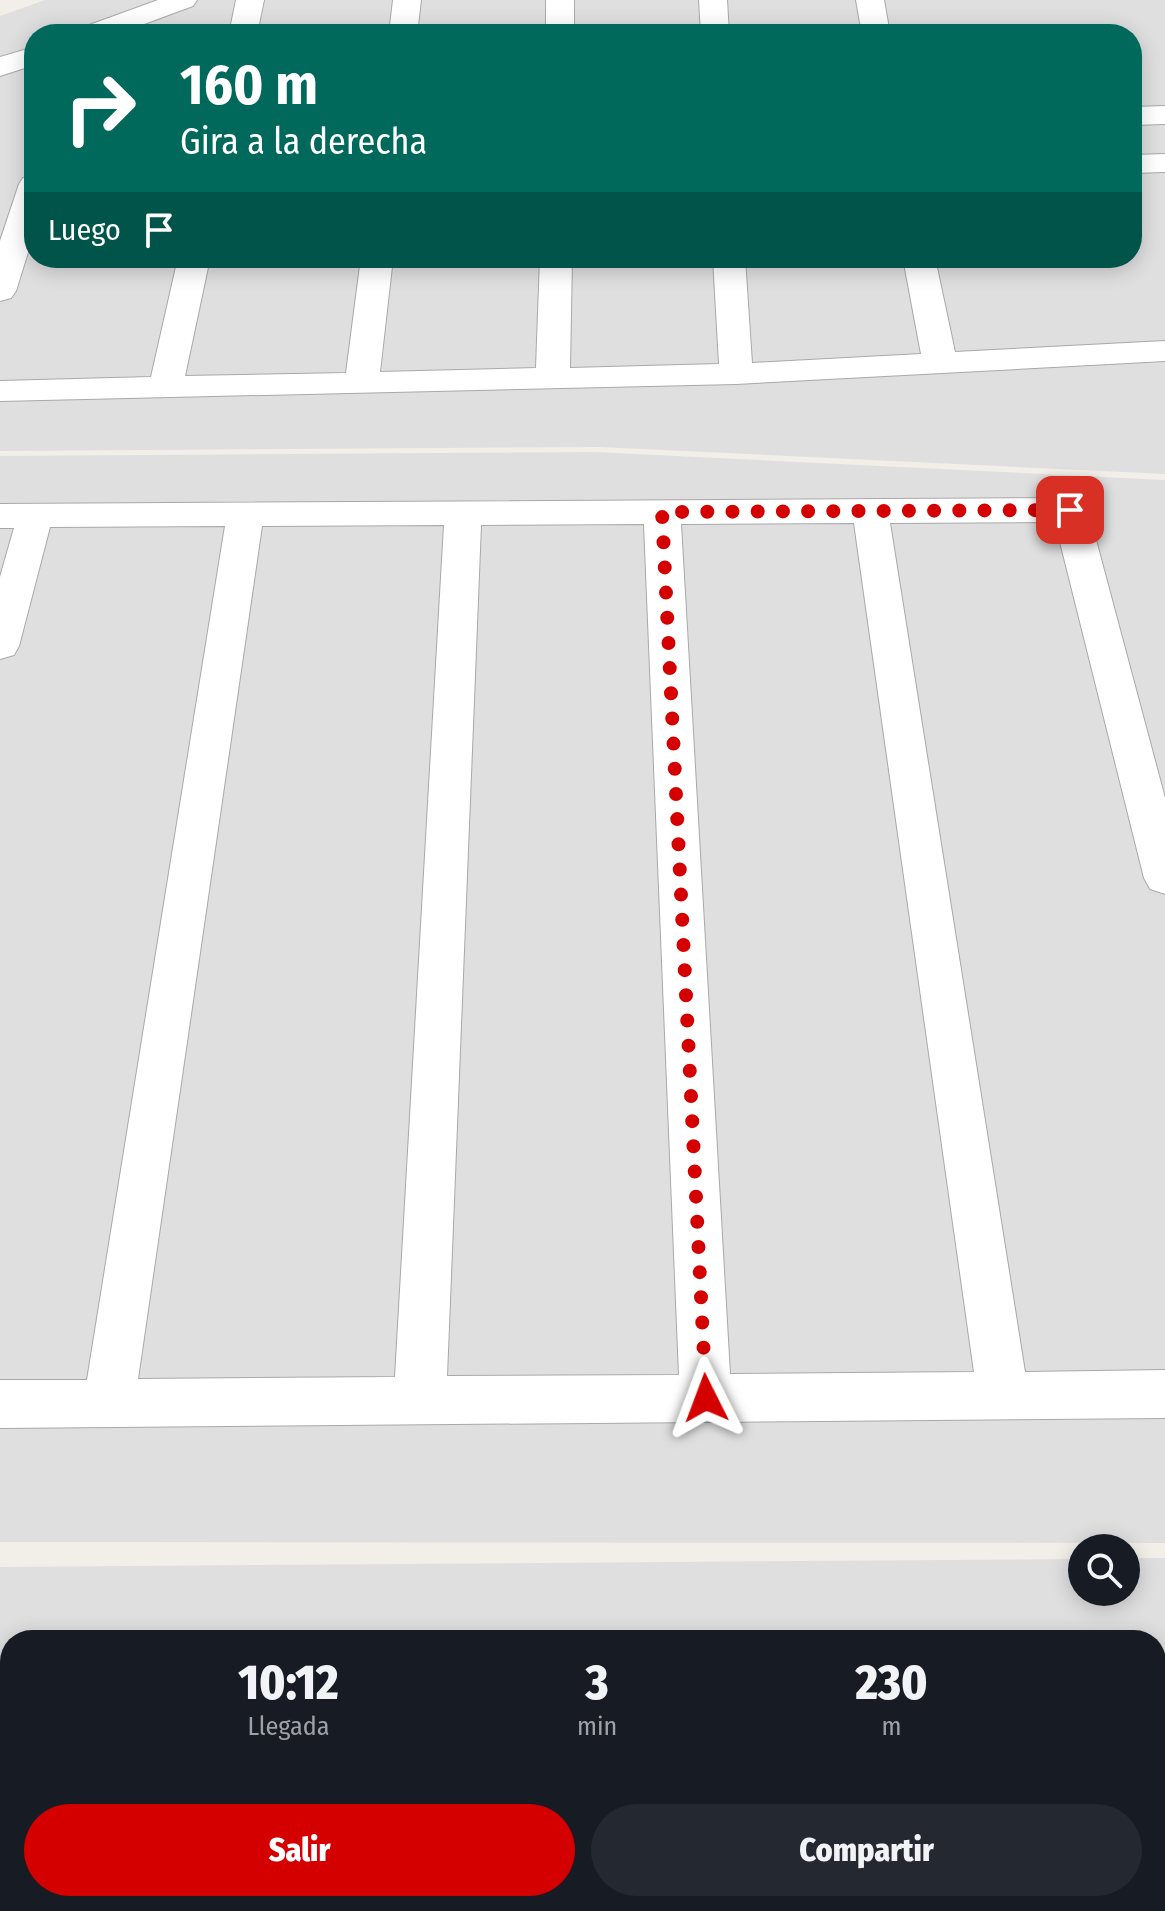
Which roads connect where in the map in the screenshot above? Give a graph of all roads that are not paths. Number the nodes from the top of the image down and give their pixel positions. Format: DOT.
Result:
graph roads {
  1 [pos="183,0"];
  2 [pos="250,0"];
  3 [pos="407,0"];
  4 [pos="560,0"];
  5 [pos="713,0"];
  6 [pos="870,0"];
  7 [pos="118,24"];
  8 [pos="245,24"];
  9 [pos="404,24"];
  10 [pos="560,24"];
  11 [pos="714,24"];
  12 [pos="874,24"];
  13 [pos="24,59"];
  14 [pos="0,67"];
  15 [pos="1165,163"];
  16 [pos="1142,164"];
  17 [pos="24,215"];
  18 [pos="192,268"];
  19 [pos="376,268"];
  20 [pos="556,268"];
  21 [pos="730,268"];
  22 [pos="921,268"];
  23 [pos="0,291"];
  24 [pos="1165,351"];
  25 [pos="940,363"];
  26 [pos="736,374"];
  27 [pos="553,378"];
  28 [pos="362,383"];
  29 [pos="166,388"];
  30 [pos="0,391"];
  31 [pos="870,511"];
  32 [pos="662,512"];
  33 [pos="463,514"];
  34 [pos="245,515"];
  35 [pos="17,516"];
  36 [pos="0,646"];
  37 [pos="1154,792"];
  38 [pos="1159,833"];
  39 [pos="1165,878"];
  40 [pos="1165,1394"];
  41 [pos="1003,1396"];
  42 [pos="706,1398"];
  43 [pos="420,1401"];
  44 [pos="109,1403"];
  45 [pos="0,1404"];
  1 -- 7 [label="street"];
  2 -- 8 [label="street"];
  3 -- 9 [label="street"];
  4 -- 10 [label="street"];
  5 -- 11 [label="street"];
  6 -- 12 [label="street"];
  13 -- 14 [label="street"];
  15 -- 16 [label="street"];
  17 -- 23 [label="street"];
  18 -- 29 [label="street"];
  19 -- 28 [label="street"];
  20 -- 27 [label="street"];
  21 -- 26 [label="street"];
  22 -- 25 [label="street"];
  24 -- 25 [label="street"];
  25 -- 26 [label="street"];
  26 -- 27 [label="street"];
  27 -- 28 [label="street"];
  28 -- 29 [label="street"];
  29 -- 30 [label="street"];
  31 -- 32 [label="street"];
  31 -- 37 [label="street"];
  31 -- 41 [label="street"];
  32 -- 33 [label="street"];
  32 -- 42 [label="street"];
  33 -- 34 [label="street"];
  33 -- 43 [label="street"];
  34 -- 35 [label="street"];
  34 -- 44 [label="street"];
  35 -- 36 [label="street"];
  37 -- 38 [label="street"];
  38 -- 39 [label="street"];
  40 -- 41 [label="street"];
  41 -- 42 [label="street"];
  42 -- 43 [label="street"];
  43 -- 44 [label="street"];
  44 -- 45 [label="street"];
}
